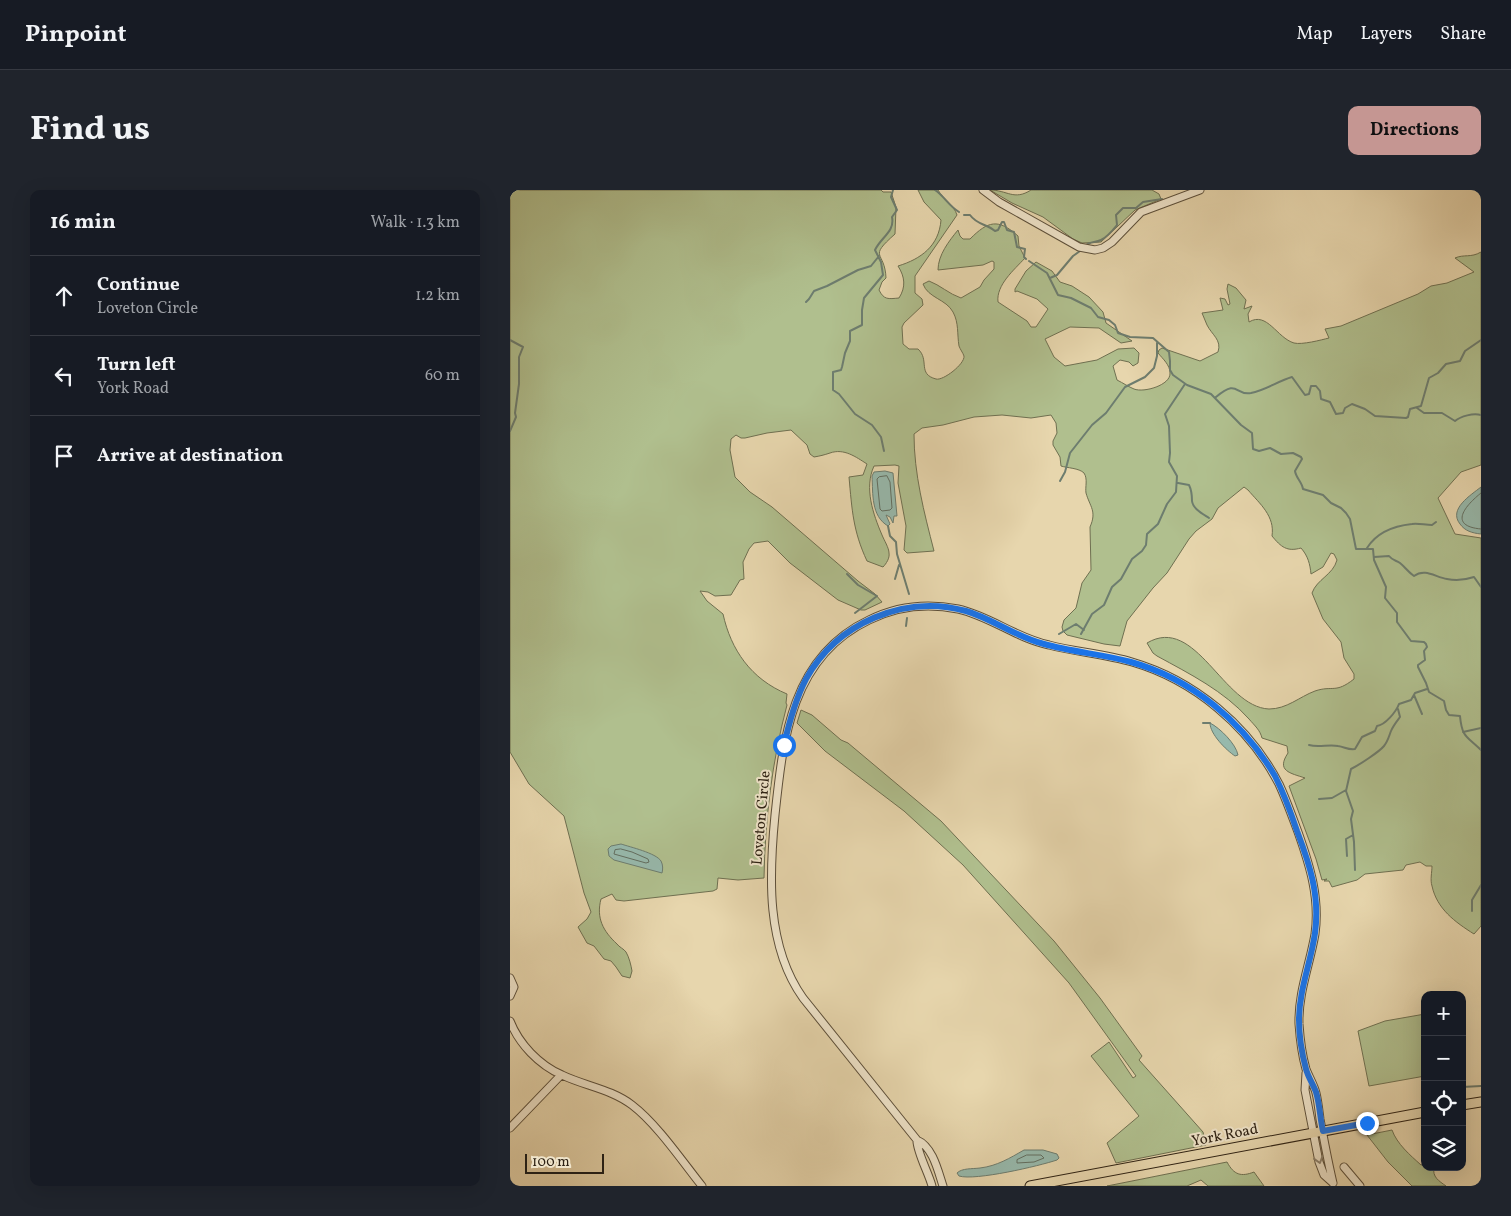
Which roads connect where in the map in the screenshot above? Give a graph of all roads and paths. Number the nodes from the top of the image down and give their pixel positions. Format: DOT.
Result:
graph roads {
  1 [pos="982,190"];
  2 [pos="1200,190"];
  3 [pos="510,978"];
  4 [pos="510,996"];
  5 [pos="510,1021"];
  6 [pos="1306,1070"];
  7 [pos="562,1075"];
  8 [pos="1481,1102"];
  9 [pos="1466,1104"];
  10 [pos="1421,1113"];
  11 [pos="510,1128"];
  12 [pos="1323,1131"];
  13 [pos="1313,1133"];
  14 [pos="917,1140"];
  15 [pos="1344,1167"];
  16 [pos="1334,1185"];
  17 [pos="702,1186"];
  18 [pos="932,1186"];
  19 [pos="942,1186"];
  20 [pos="1030,1186"];
  21 [pos="1360,1186"];
  1 -- 2 [label="street"];
  3 -- 4 [label="street"];
  5 -- 7 [label="street"];
  6 -- 12 [label="street, Loveton Circle"];
  6 -- 13 [label="street, Loveton Circle"];
  6 -- 14 [label="street, Loveton Circle"];
  7 -- 11 [label="street"];
  7 -- 17 [label="street"];
  8 -- 9 [label="main road"];
  10 -- 12 [label="main road, York Road"];
  12 -- 13 [label="main road, York Road"];
  12 -- 16 [label="street, Loveton Circle"];
  13 -- 16 [label="street, Loveton Circle, one-way"];
  13 -- 20 [label="main road, York Road"];
  14 -- 18 [label="street, Loveton Circle"];
  14 -- 19 [label="street, Loveton Circle"];
  15 -- 21 [label="street"];
}
